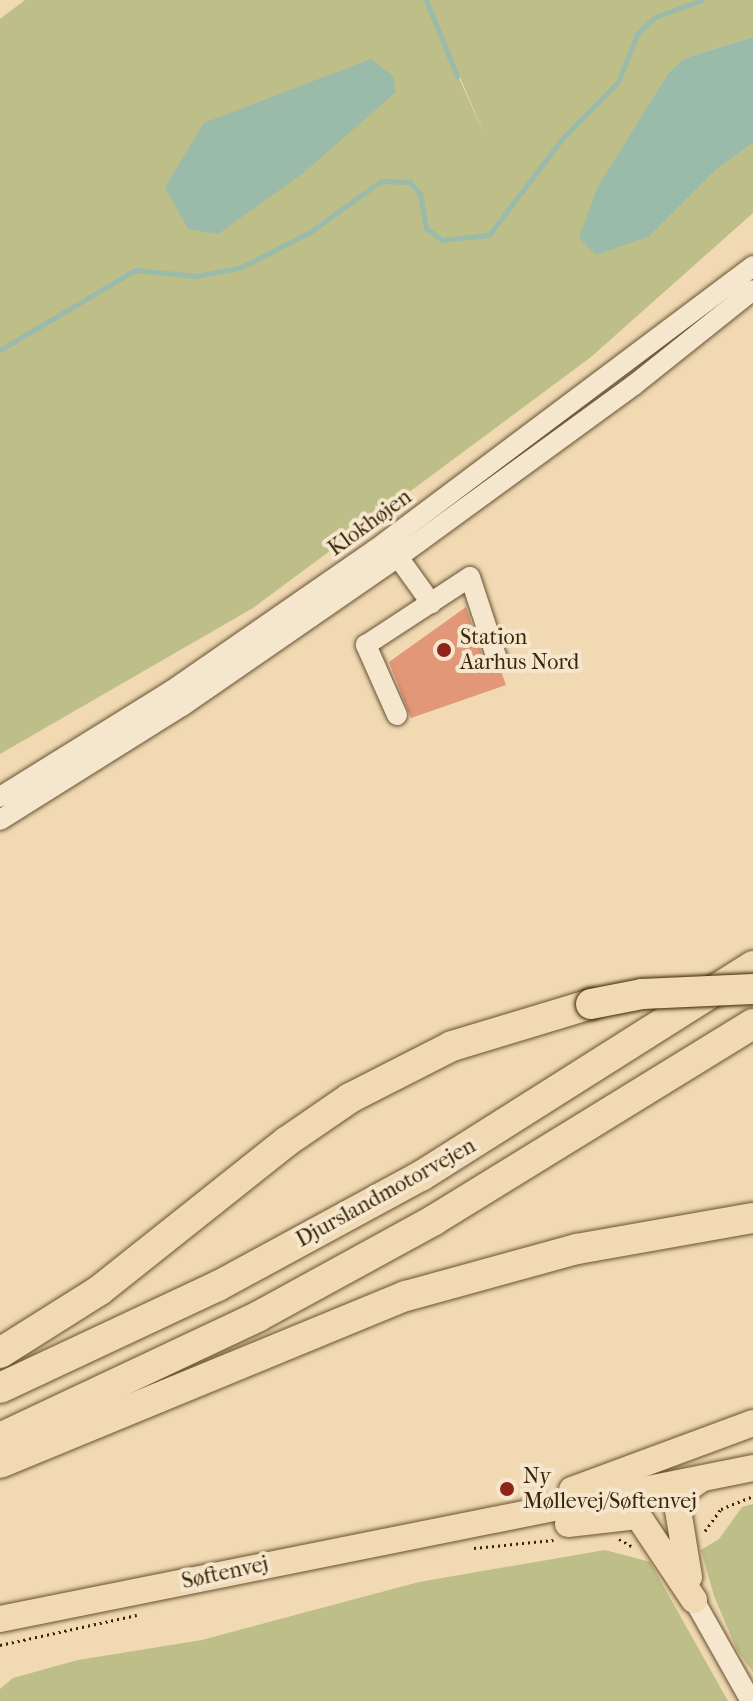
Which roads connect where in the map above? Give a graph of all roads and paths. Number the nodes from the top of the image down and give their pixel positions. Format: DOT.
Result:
graph roads {
  1 [pos="753,266"];
  2 [pos="753,290"];
  3 [pos="398,557"];
  4 [pos="431,603"];
  5 [pos="497,659"];
  6 [pos="397,715"];
  7 [pos="0,797"];
  8 [pos="0,820"];
  9 [pos="753,966"];
  10 [pos="753,989"];
  11 [pos="753,1024"];
  12 [pos="753,1218"];
  13 [pos="0,1353"];
  14 [pos="0,1388"];
  15 [pos="753,1423"];
  16 [pos="0,1438"];
  17 [pos="0,1463"];
  18 [pos="753,1468"];
  19 [pos="701,1479"];
  20 [pos="753,1496"];
  21 [pos="449,1527"];
  22 [pos="609,1533"];
  23 [pos="568,1538"];
  24 [pos="671,1542"];
  25 [pos="471,1548"];
  26 [pos="694,1600"];
  27 [pos="153,1612"];
  28 [pos="0,1619"];
  29 [pos="0,1645"];
  30 [pos="751,1701"];
  1 -- 7 [label="street, Klokhøjen"];
  2 -- 3 [label="street, Klokhøjen"];
  3 -- 4 [label="street"];
  3 -- 8 [label="street, Klokhøjen"];
  4 -- 5 [label="street"];
  4 -- 6 [label="street"];
  9 -- 14 [label="highway, Djurslandmotorvejen"];
  10 -- 13 [label="highway, bridge"];
  11 -- 16 [label="highway, Djurslandmotorvejen"];
  12 -- 17 [label="highway"];
  15 -- 21 [label="main road, Søftenvej"];
  18 -- 19 [label="main road, Søftenvej"];
  19 -- 21 [label="main road, Søftenvej"];
  19 -- 24 [label="main road"];
  20 -- 24 [label="path"];
  21 -- 24 [label="main road"];
  21 -- 28 [label="main road, Søftenvej"];
  22 -- 24 [label="path"];
  23 -- 25 [label="path"];
  24 -- 26 [label="main road"];
  26 -- 30 [label="street"];
  27 -- 29 [label="path"];
}
